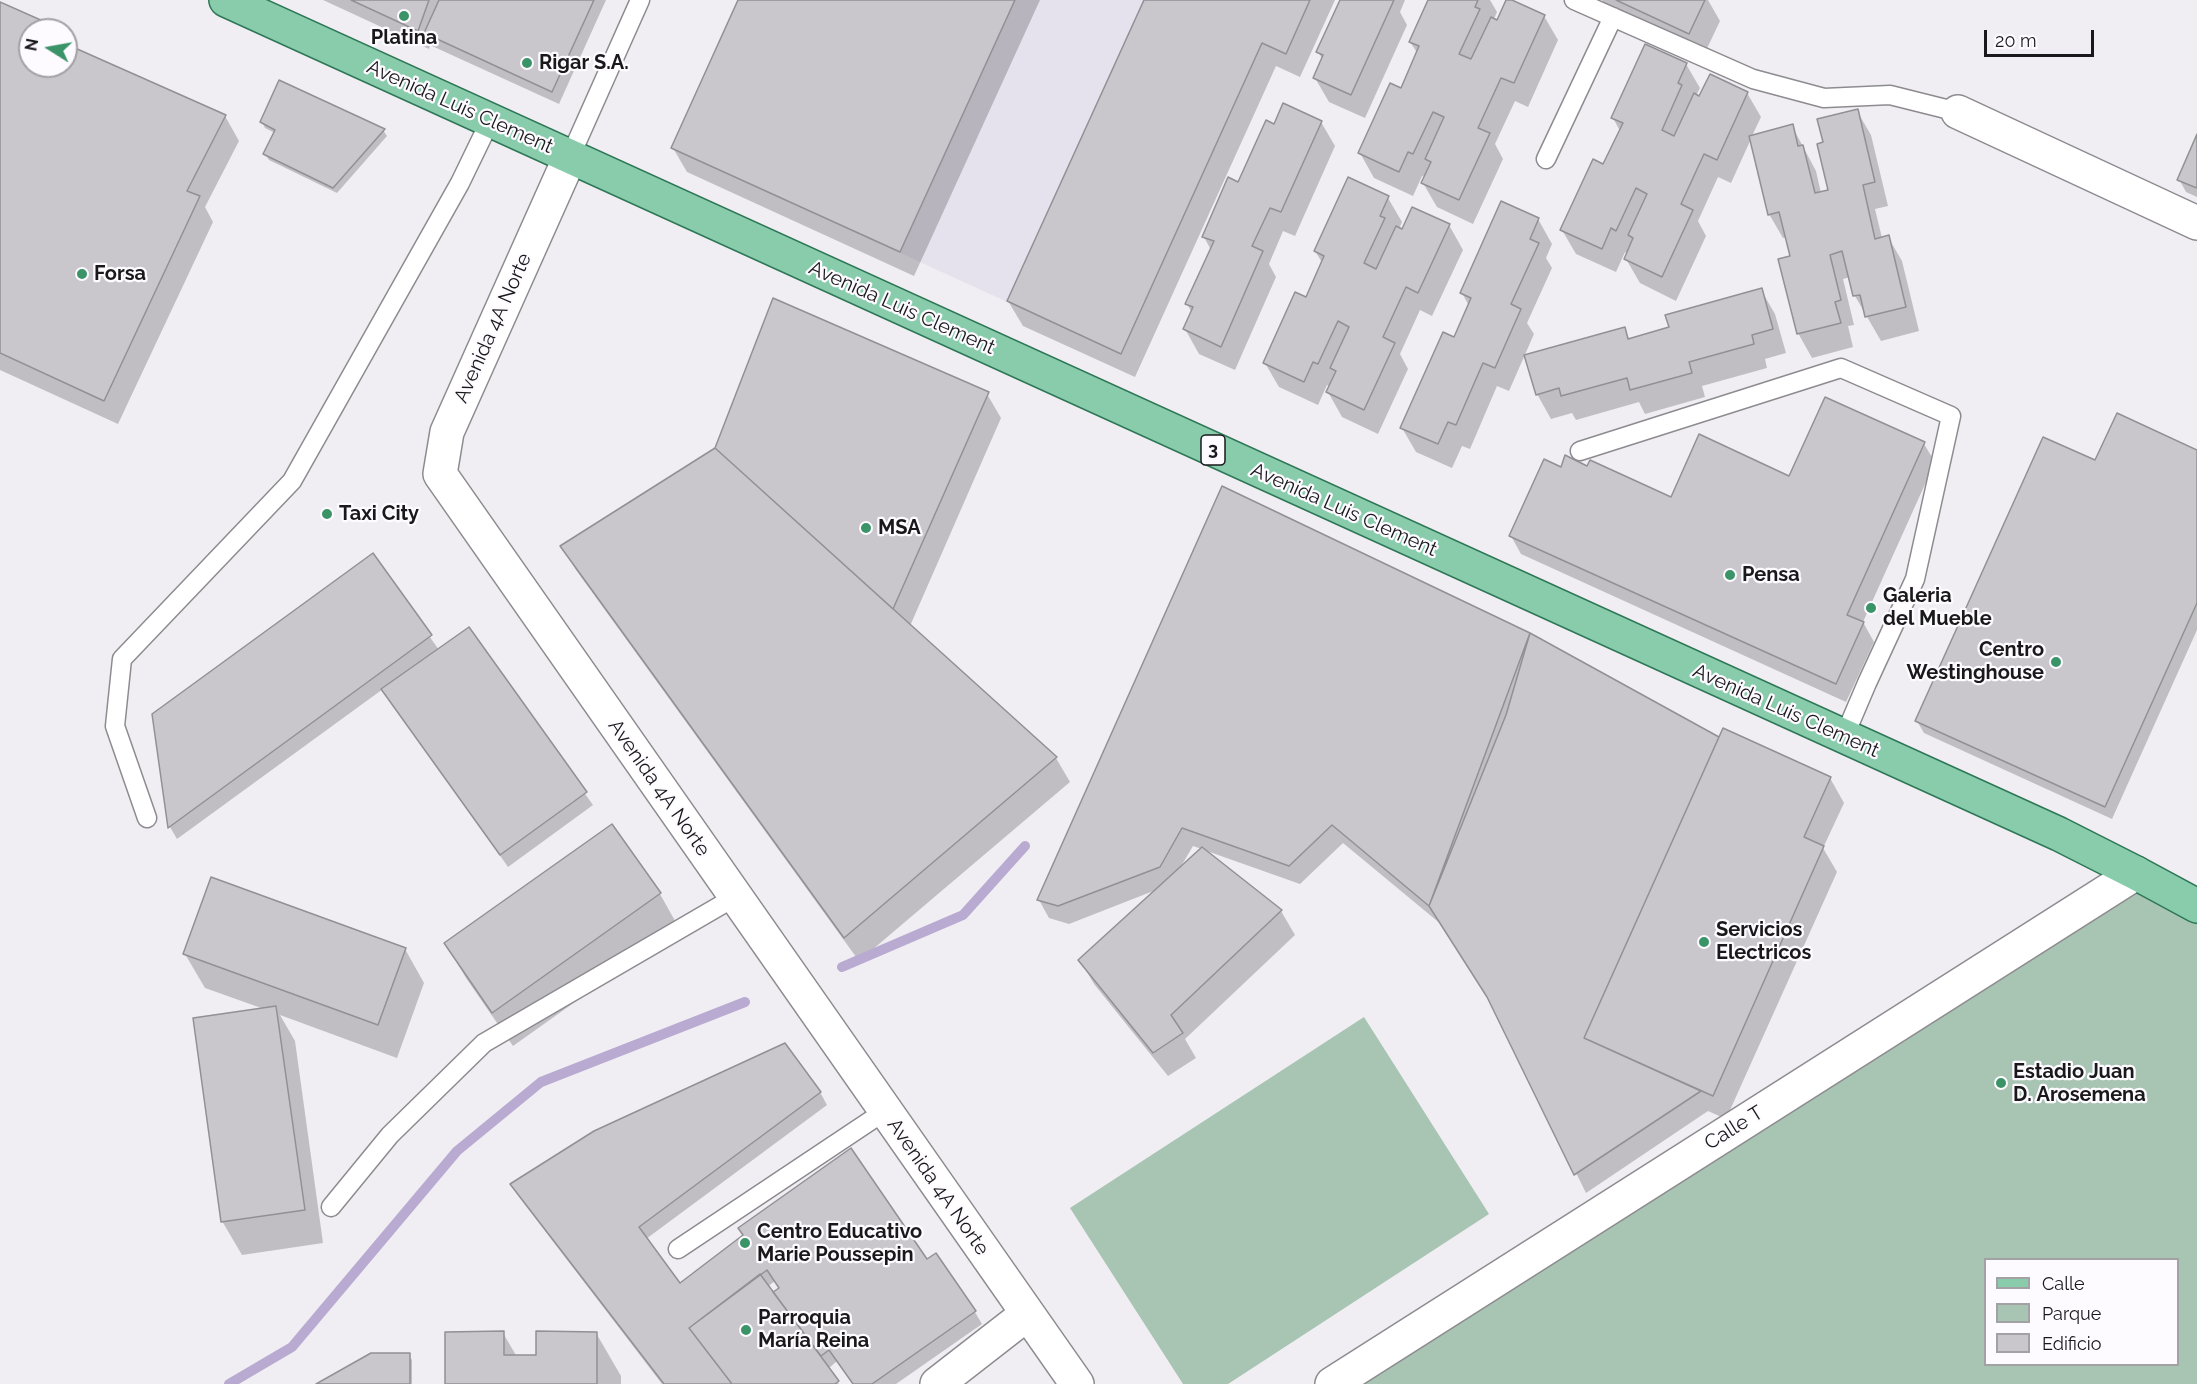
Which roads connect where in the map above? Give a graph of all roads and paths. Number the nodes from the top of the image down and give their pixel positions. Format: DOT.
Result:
graph roads {
  1 [pos="226,0"];
  2 [pos="640,0"];
  3 [pos="1574,0"];
  4 [pos="1613,17"];
  5 [pos="1958,112"];
  6 [pos="490,121"];
  7 [pos="570,157"];
  8 [pos="1546,159"];
  9 [pos="2197,223"];
  10 [pos="1580,451"];
  11 [pos="1844,737"];
  12 [pos="147,818"];
  13 [pos="2136,873"];
  14 [pos="735,897"];
  15 [pos="2197,906"];
  16 [pos="885,1111"];
  17 [pos="330,1208"];
  18 [pos="678,1249"];
  19 [pos="1027,1314"];
  20 [pos="937,1384"];
  21 [pos="1077,1384"];
  22 [pos="1332,1384"];
  1 -- 6 [label="main road, Avenida Luis Clement / 3"];
  2 -- 7 [label="lane"];
  3 -- 4 [label="lane"];
  4 -- 5 [label="lane"];
  4 -- 8 [label="lane"];
  5 -- 9 [label="street"];
  6 -- 7 [label="main road, Avenida Luis Clement / 3"];
  6 -- 12 [label="lane"];
  7 -- 11 [label="main road, Avenida Luis Clement / 3"];
  7 -- 14 [label="street, Avenida 4A Norte"];
  10 -- 11 [label="lane"];
  11 -- 13 [label="main road, Avenida Luis Clement / 3"];
  13 -- 15 [label="main road, Avenida Luis Clement / 3"];
  13 -- 22 [label="street, Calle T"];
  14 -- 16 [label="street, Avenida 4A Norte"];
  14 -- 17 [label="lane"];
  16 -- 18 [label="lane"];
  16 -- 19 [label="street, Avenida 4A Norte"];
  19 -- 20 [label="street"];
  19 -- 21 [label="street, Avenida 4A Norte"];
}
